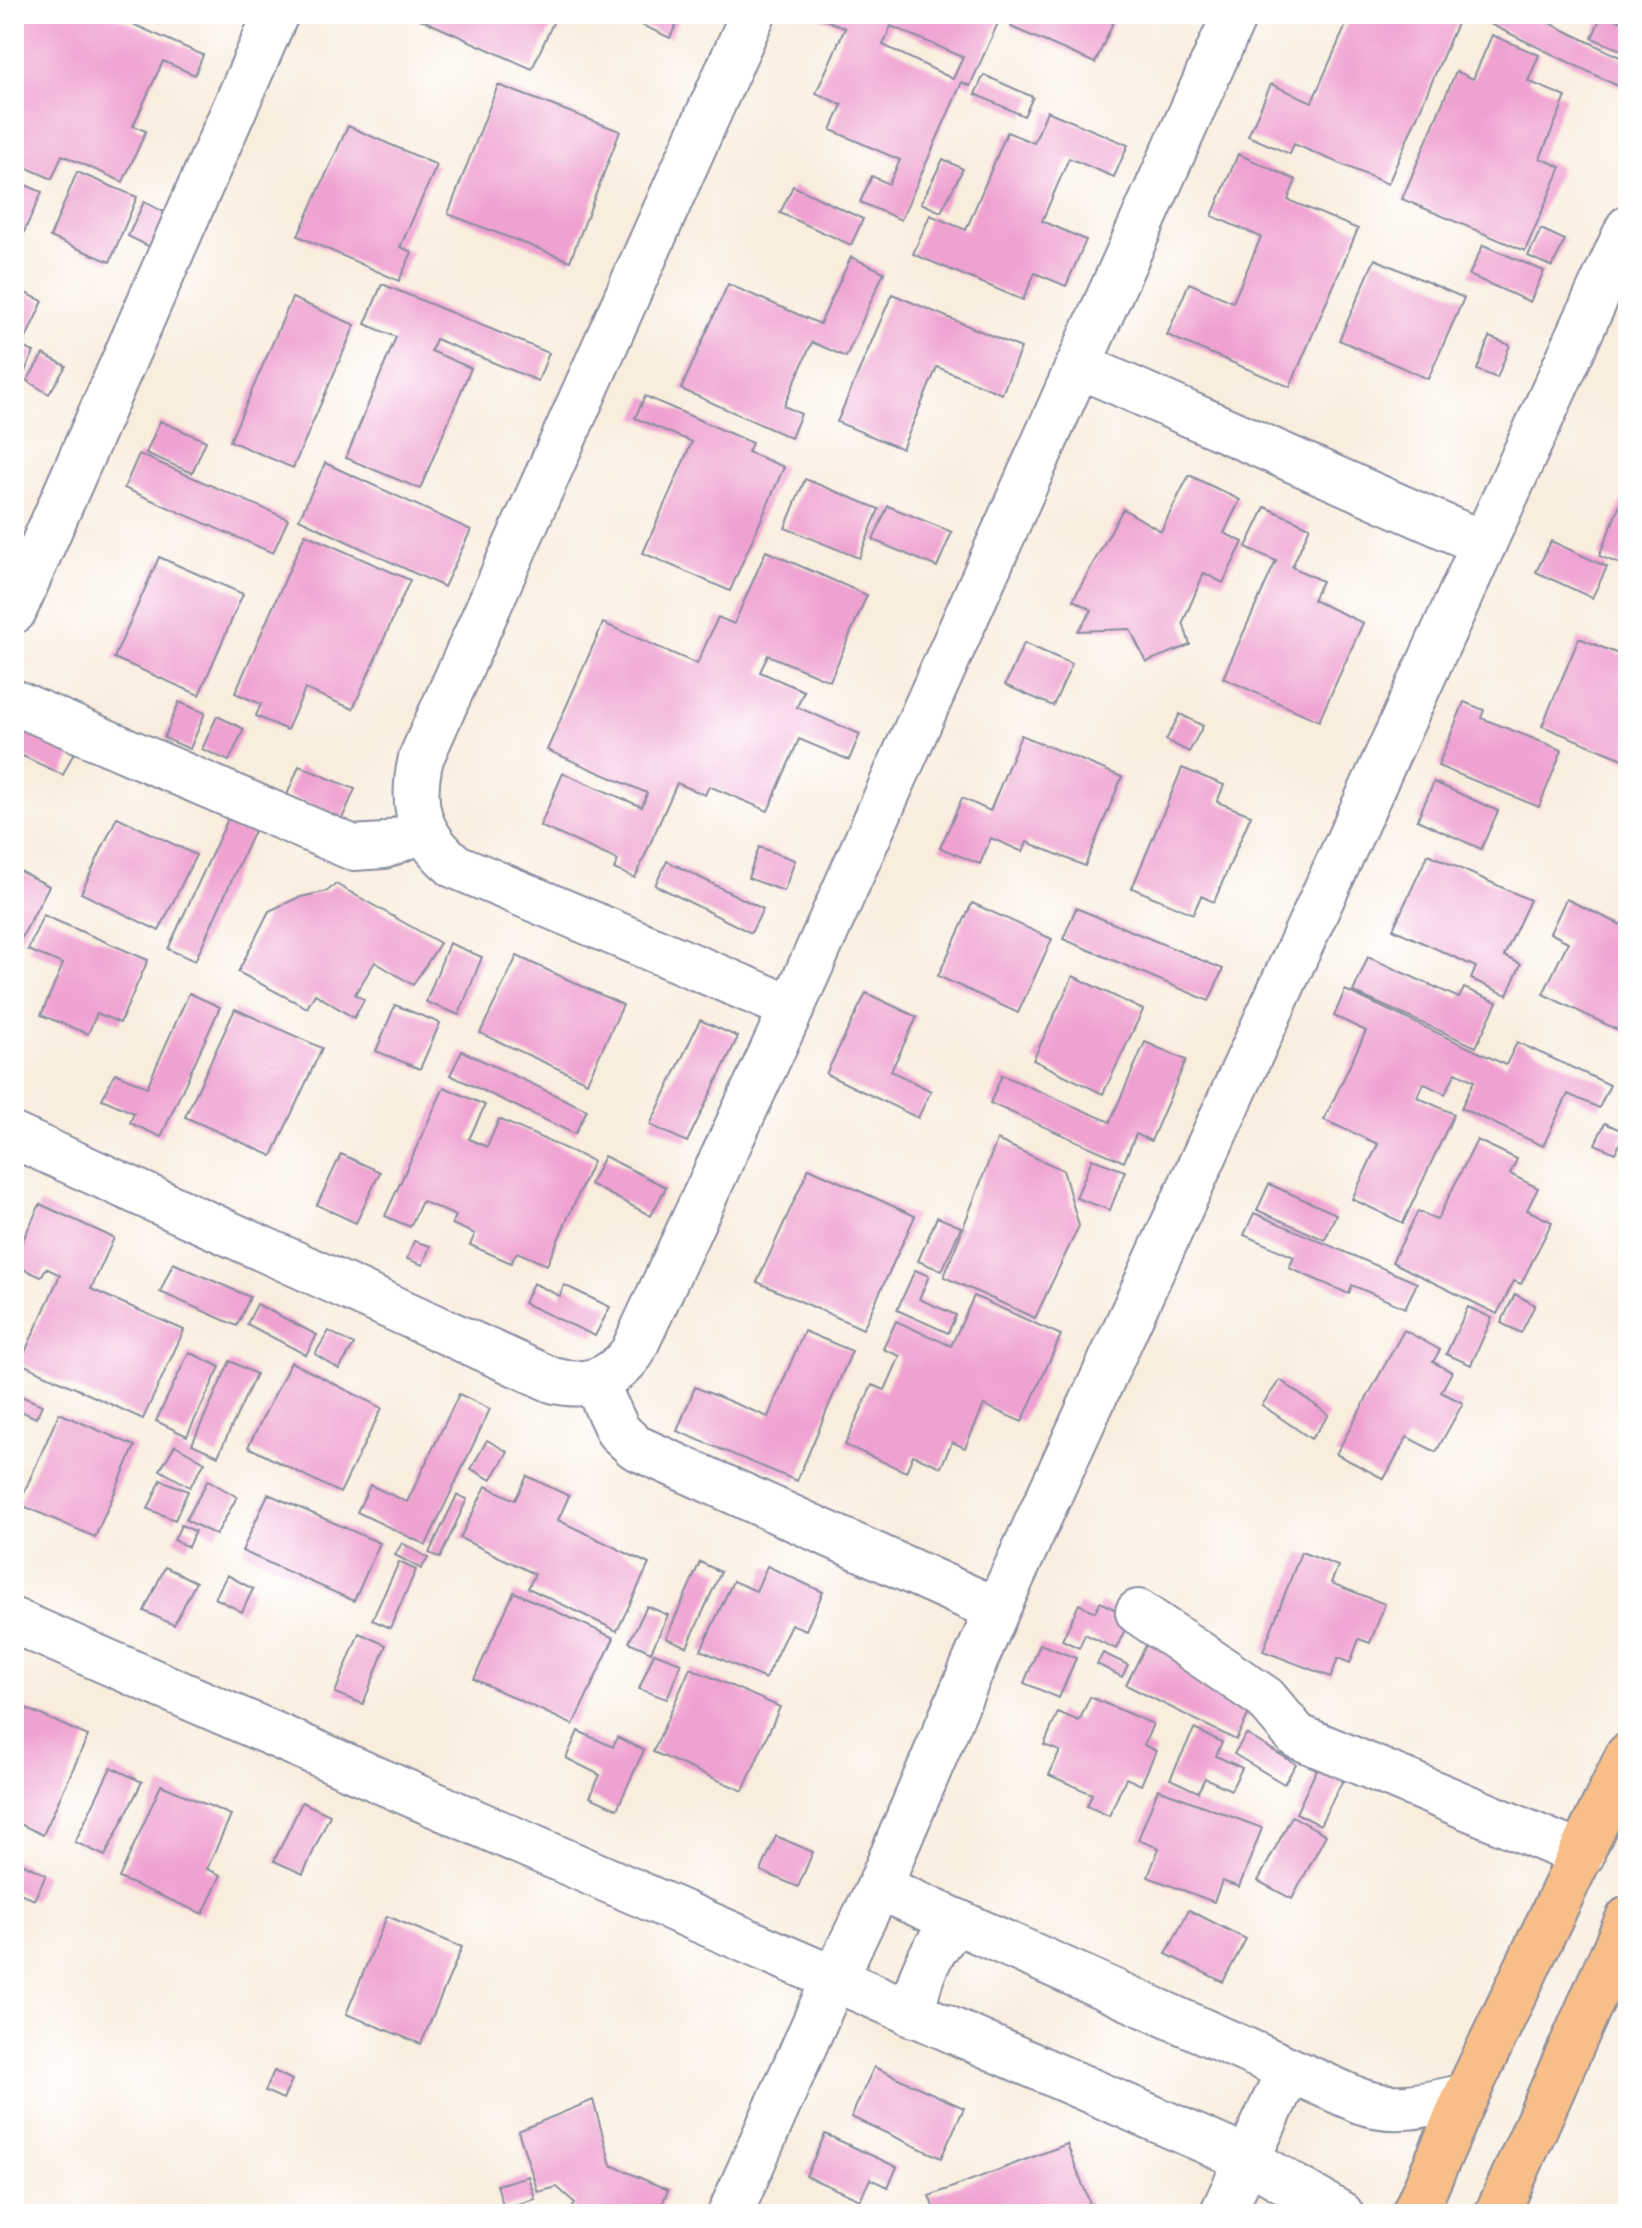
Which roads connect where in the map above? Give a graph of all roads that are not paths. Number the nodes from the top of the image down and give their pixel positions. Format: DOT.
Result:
graph roads {
  1 [pos="276,14"];
  2 [pos="753,14"];
  3 [pos="1235,14"];
  4 [pos="1628,228"];
  5 [pos="1080,366"];
  6 [pos="1484,544"];
  7 [pos="14,611"];
  8 [pos="14,702"];
  9 [pos="423,830"];
  10 [pos="792,1008"];
  11 [pos="14,1136"];
  12 [pos="595,1382"];
  13 [pos="997,1610"];
  14 [pos="1138,1612"];
  15 [pos="14,1621"];
  16 [pos="1628,1755"];
  17 [pos="1582,1855"];
  18 [pos="879,1887"];
  19 [pos="1628,1919"];
  20 [pos="958,1922"];
  21 [pos="833,1981"];
  22 [pos="913,2015"];
  23 [pos="1289,2070"];
  24 [pos="1466,2096"];
  25 [pos="1247,2159"];
  26 [pos="730,2214"];
  27 [pos="1222,2214"];
  28 [pos="1341,2214"];
  29 [pos="1414,2214"];
  30 [pos="1497,2214"];
  1 -- 7 [label="street"];
  2 -- 9 [label="street"];
  3 -- 5 [label="street"];
  4 -- 6 [label="street"];
  5 -- 6 [label="street"];
  5 -- 10 [label="street"];
  6 -- 13 [label="street"];
  8 -- 9 [label="street"];
  9 -- 10 [label="street"];
  10 -- 12 [label="street"];
  11 -- 12 [label="street"];
  12 -- 13 [label="street"];
  13 -- 18 [label="street"];
  14 -- 17 [label="street"];
  15 -- 21 [label="street"];
  16 -- 17 [label="main road"];
  17 -- 24 [label="main road"];
  18 -- 20 [label="street"];
  18 -- 21 [label="street"];
  19 -- 30 [label="main road"];
  20 -- 22 [label="street"];
  20 -- 23 [label="street"];
  21 -- 22 [label="street"];
  21 -- 26 [label="street"];
  22 -- 25 [label="street"];
  23 -- 24 [label="street"];
  23 -- 25 [label="street"];
  24 -- 29 [label="main road"];
  25 -- 27 [label="street"];
  25 -- 28 [label="street"];
}
